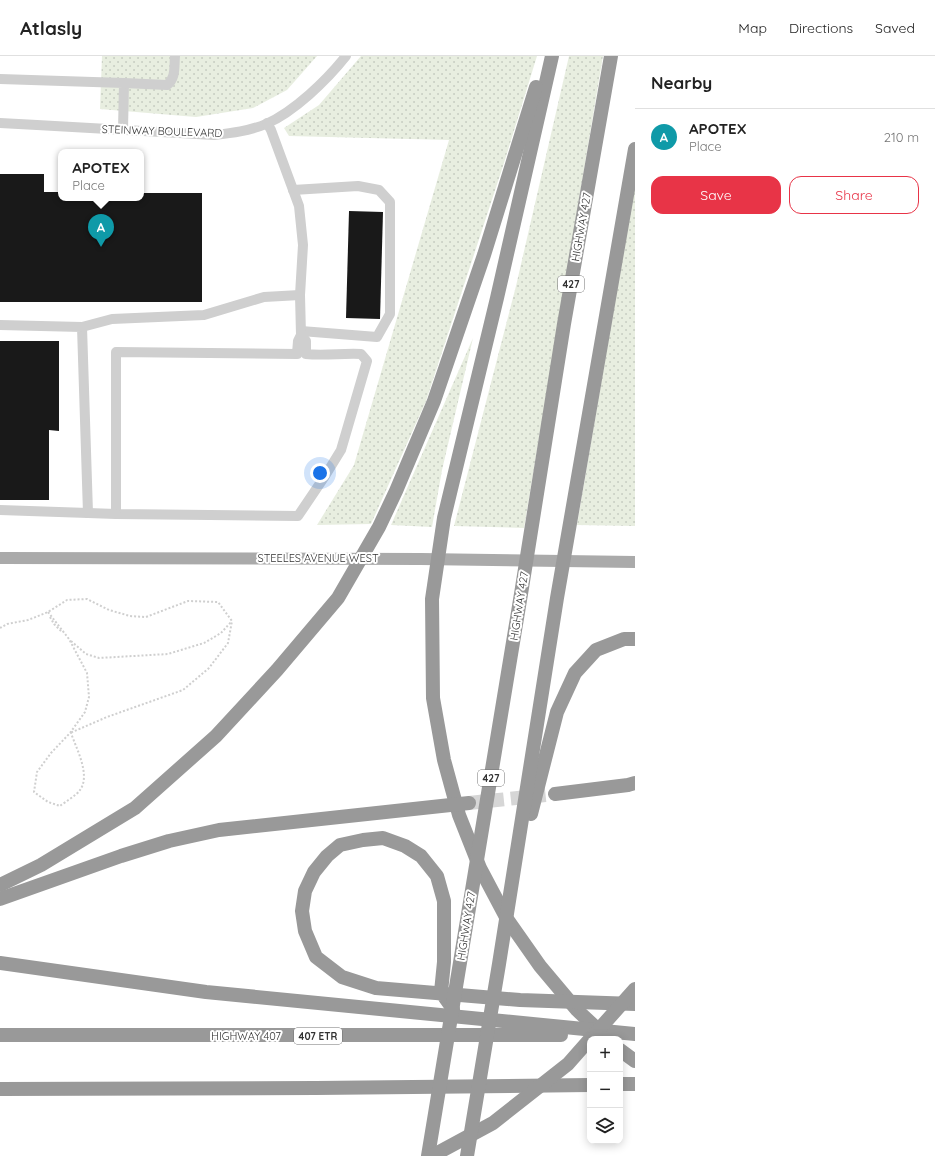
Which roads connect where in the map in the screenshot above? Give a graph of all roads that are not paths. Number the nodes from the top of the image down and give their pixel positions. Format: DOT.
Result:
graph roads {
  1 [pos="175,56"];
  2 [pos="346,56"];
  3 [pos="546,56"];
  4 [pos="552,56"];
  5 [pos="611,56"];
  6 [pos="0,79"];
  7 [pos="124,83"];
  8 [pos="0,123"];
  9 [pos="268,123"];
  10 [pos="123,130"];
  11 [pos="635,149"];
  12 [pos="293,190"];
  13 [pos="300,295"];
  14 [pos="0,325"];
  15 [pos="82,327"];
  16 [pos="301,333"];
  17 [pos="0,510"];
  18 [pos="88,513"];
  19 [pos="116,514"];
  20 [pos="0,558"];
  21 [pos="635,562"];
  22 [pos="635,639"];
  23 [pos="635,783"];
  24 [pos="555,794"];
  25 [pos="469,803"];
  26 [pos="515,860"];
  27 [pos="0,885"];
  28 [pos="0,899"];
  29 [pos="0,964"];
  30 [pos="635,989"];
  31 [pos="635,1004"];
  32 [pos="453,1009"];
  33 [pos="635,1034"];
  34 [pos="0,1035"];
  35 [pos="593,1036"];
  36 [pos="605,1036"];
  37 [pos="587,1042"];
  38 [pos="623,1052"];
  39 [pos="635,1061"];
  40 [pos="623,1084"];
  41 [pos="635,1084"];
  42 [pos="587,1085"];
  43 [pos="0,1089"];
  44 [pos="428,1156"];
  45 [pos="432,1156"];
  46 [pos="467,1156"];
  1 -- 7 [label="street"];
  2 -- 9 [label="street, STEINWAY BOULEVARD"];
  3 -- 27 [label="highway"];
  4 -- 36 [label="highway"];
  5 -- 32 [label="highway, HIGHWAY 427 / 427"];
  6 -- 7 [label="street"];
  7 -- 10 [label="street"];
  8 -- 10 [label="street, STEINWAY BOULEVARD"];
  9 -- 10 [label="street, STEINWAY BOULEVARD"];
  9 -- 12 [label="street"];
  11 -- 26 [label="highway"];
  12 -- 13 [label="street"];
  12 -- 16 [label="street"];
  13 -- 15 [label="street"];
  13 -- 16 [label="street"];
  14 -- 15 [label="street"];
  15 -- 18 [label="street"];
  16 -- 19 [label="street"];
  16 -- 19 [label="street"];
  17 -- 18 [label="street"];
  18 -- 19 [label="street"];
  20 -- 21 [label="main road, STEELES AVENUE WEST"];
  22 -- 26 [label="highway"];
  23 -- 24 [label="highway"];
  25 -- 28 [label="highway"];
  26 -- 46 [label="highway"];
  29 -- 33 [label="highway"];
  30 -- 35 [label="highway"];
  31 -- 32 [label="highway"];
  32 -- 44 [label="highway, HIGHWAY 427 / 427"];
  33 -- 34 [label="highway, HIGHWAY 407 / 407 ETR"];
  37 -- 45 [label="highway"];
  38 -- 39 [label="highway"];
  40 -- 41 [label="highway"];
  42 -- 43 [label="highway"];
}
